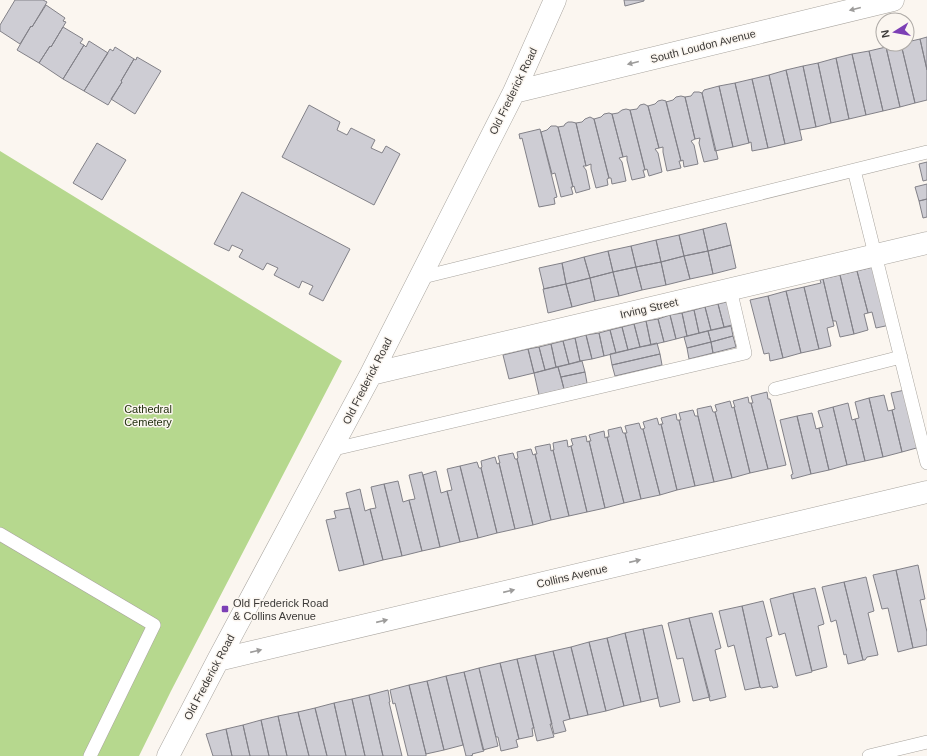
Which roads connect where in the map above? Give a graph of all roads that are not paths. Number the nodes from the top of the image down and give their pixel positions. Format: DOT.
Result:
graph roads {
  1 [pos="555,0"];
  2 [pos="893,0"];
  3 [pos="514,92"];
  4 [pos="927,152"];
  5 [pos="854,170"];
  6 [pos="927,243"];
  7 [pos="875,255"];
  8 [pos="419,278"];
  9 [pos="730,289"];
  10 [pos="901,357"];
  11 [pos="371,374"];
  12 [pos="775,389"];
  13 [pos="330,450"];
  14 [pos="927,463"];
  15 [pos="927,492"];
  16 [pos="0,534"];
  17 [pos="218,660"];
  18 [pos="927,742"];
  19 [pos="90,756"];
  20 [pos="168,756"];
  21 [pos="870,756"];
  1 -- 3 [label="street, Old Frederick Road"];
  2 -- 3 [label="street, South Loudon Avenue, one-way"];
  3 -- 8 [label="street, Old Frederick Road"];
  4 -- 5 [label="lane"];
  5 -- 7 [label="lane"];
  5 -- 8 [label="lane"];
  6 -- 7 [label="street, Irving Street"];
  7 -- 9 [label="street, Irving Street"];
  7 -- 10 [label="lane"];
  8 -- 11 [label="street, Old Frederick Road"];
  9 -- 11 [label="street, Irving Street"];
  9 -- 13 [label="lane"];
  10 -- 12 [label="lane"];
  10 -- 14 [label="lane"];
  11 -- 13 [label="street, Old Frederick Road"];
  13 -- 17 [label="street, Old Frederick Road"];
  17 -- 15 [label="street, Collins Avenue, one-way"];
  16 -- 19 [label="lane"];
  17 -- 20 [label="street, Old Frederick Road"];
  18 -- 21 [label="lane"];
}
